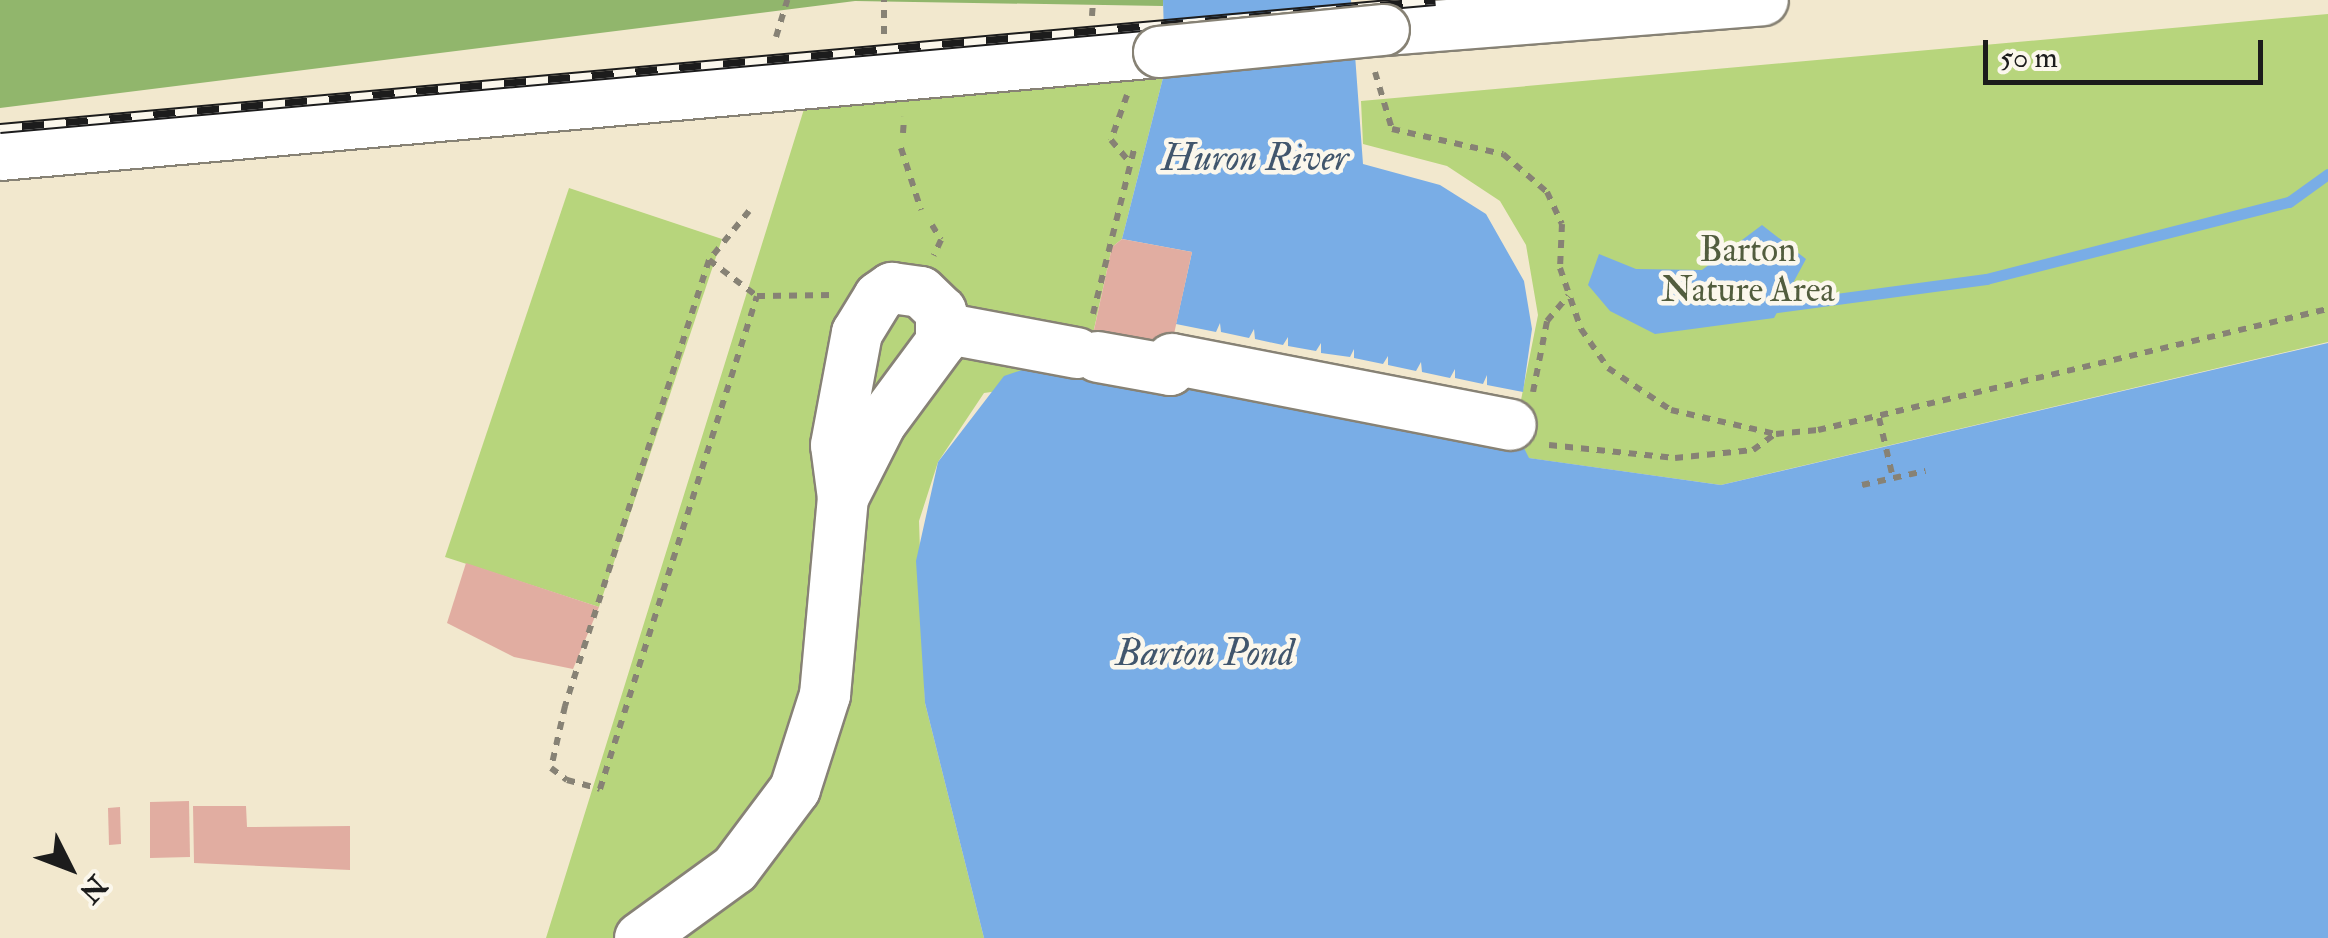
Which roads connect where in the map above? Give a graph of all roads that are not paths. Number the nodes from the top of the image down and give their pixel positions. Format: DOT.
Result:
graph roads {
  1 [pos="1764,0"];
  2 [pos="0,155"];
  3 [pos="943,328"];
  4 [pos="1527,424"];
  5 [pos="843,498"];
  6 [pos="640,938"];
  1 -- 2 [label="street, bridge"];
  3 -- 4 [label="street"];
  3 -- 5 [label="street"];
  3 -- 5 [label="street"];
  5 -- 6 [label="street"];
}
